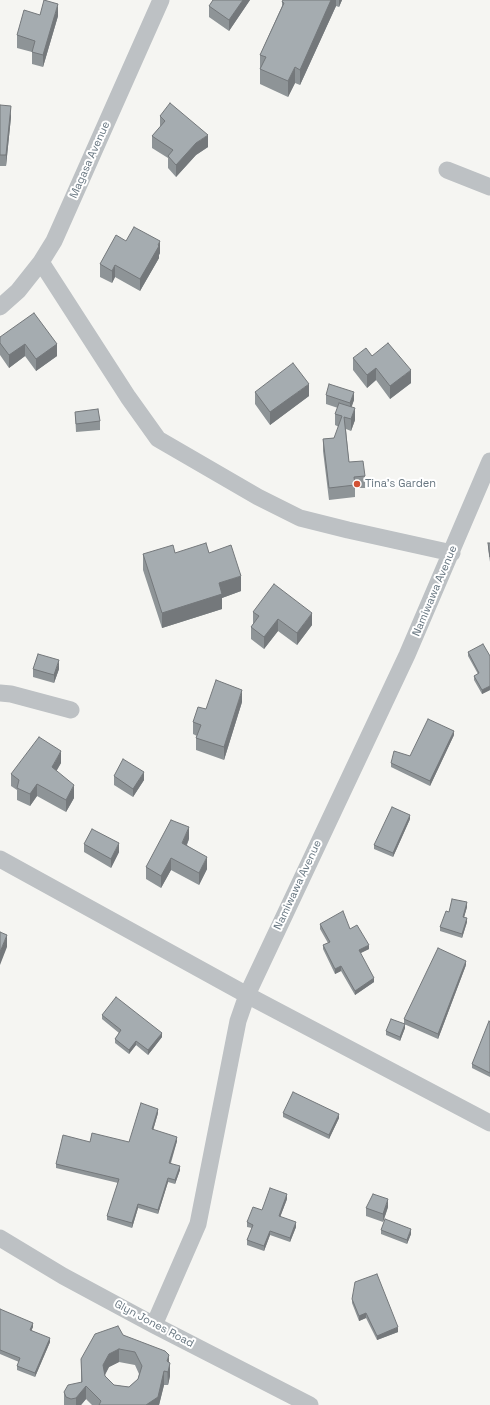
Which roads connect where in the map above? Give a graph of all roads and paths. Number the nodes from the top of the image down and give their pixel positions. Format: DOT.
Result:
graph roads {
  1 [pos="161,0"];
  2 [pos="447,170"];
  3 [pos="490,187"];
  4 [pos="41,262"];
  5 [pos="0,308"];
  6 [pos="490,461"];
  7 [pos="452,553"];
  8 [pos="0,694"];
  9 [pos="71,710"];
  10 [pos="0,859"];
  11 [pos="247,995"];
  12 [pos="490,1123"];
  13 [pos="0,1238"];
  14 [pos="154,1325"];
  15 [pos="310,1405"];
  1 -- 4 [label="street, Magasa Avenue"];
  2 -- 3 [label="street"];
  4 -- 5 [label="street, Magasa Avenue"];
  4 -- 7 [label="street"];
  6 -- 7 [label="street, Namiwawa Avenue"];
  7 -- 11 [label="street, Namiwawa Avenue"];
  8 -- 9 [label="street"];
  10 -- 11 [label="street"];
  11 -- 12 [label="street"];
  11 -- 14 [label="street, Namiwawa Avenue"];
  13 -- 14 [label="street, Glyn Jones Road"];
  14 -- 15 [label="street, Glyn Jones Road"];
}
